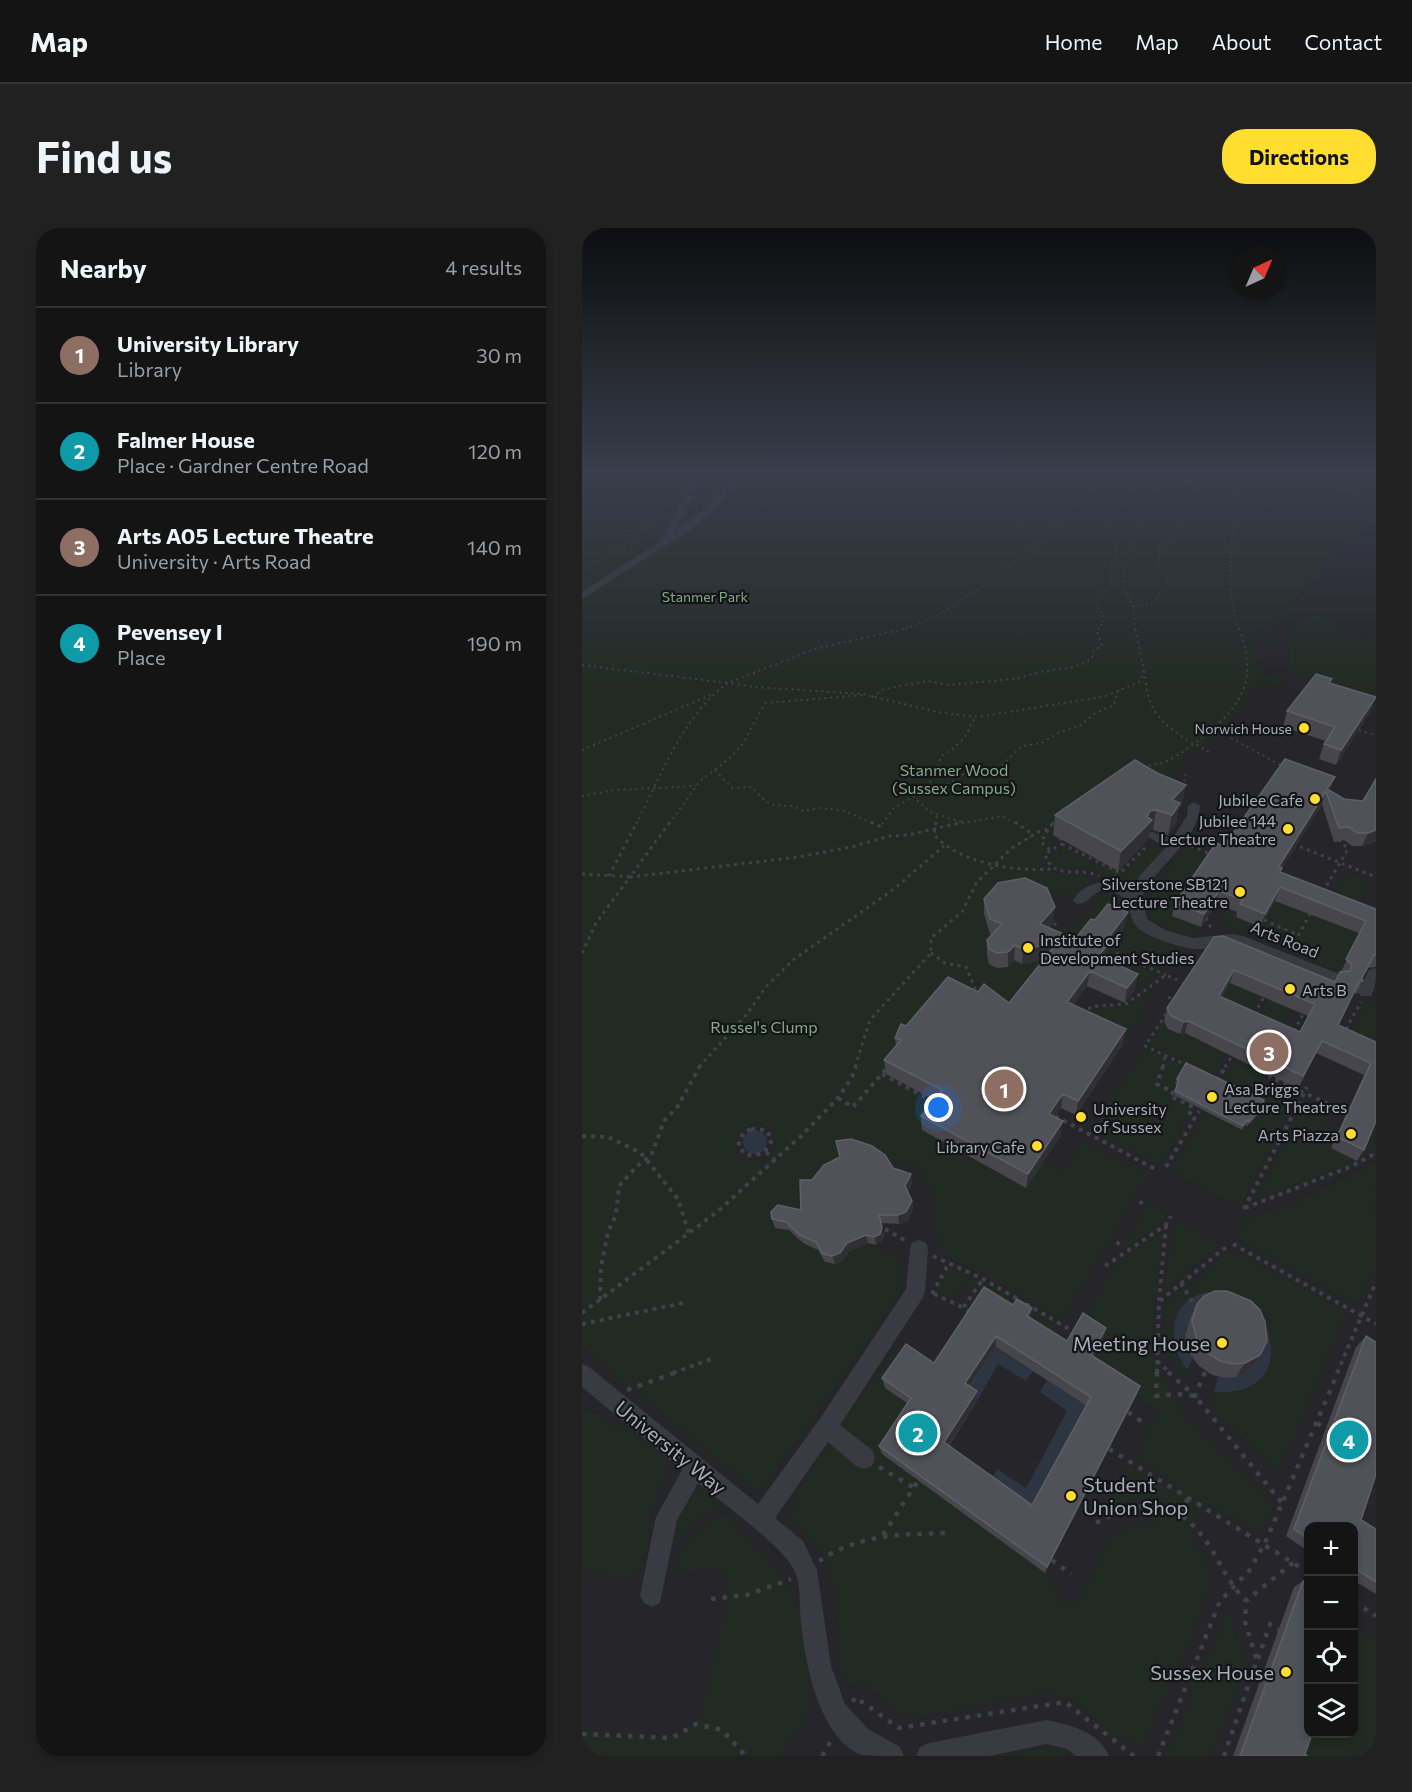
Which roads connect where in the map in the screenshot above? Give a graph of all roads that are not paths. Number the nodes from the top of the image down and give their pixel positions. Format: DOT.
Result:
graph roads {
  1 [pos="659,545"];
  2 [pos="582,597"];
  3 [pos="1194,806"];
  4 [pos="1154,836"];
  5 [pos="1178,840"];
  6 [pos="1135,898"];
  7 [pos="1080,900"];
  8 [pos="1374,974"];
  9 [pos="1337,980"];
  10 [pos="1365,996"];
  11 [pos="918,1249"];
  12 [pos="582,1374"];
  13 [pos="826,1427"];
  14 [pos="864,1458"];
  15 [pos="695,1467"];
  16 [pos="760,1520"];
  17 [pos="652,1595"];
  18 [pos="891,1756"];
  19 [pos="929,1756"];
  20 [pos="1096,1756"];
  1 -- 2 [label="street"];
  3 -- 5 [label="street"];
  4 -- 5 [label="street"];
  5 -- 6 [label="street"];
  6 -- 7 [label="street"];
  6 -- 9 [label="street, Arts Road"];
  8 -- 10 [label="street"];
  11 -- 13 [label="street"];
  12 -- 15 [label="street, University Way"];
  13 -- 14 [label="street"];
  13 -- 16 [label="street"];
  15 -- 16 [label="street, University Way"];
  15 -- 17 [label="street"];
  16 -- 18 [label="street, University Way"];
  19 -- 20 [label="street"];
}
